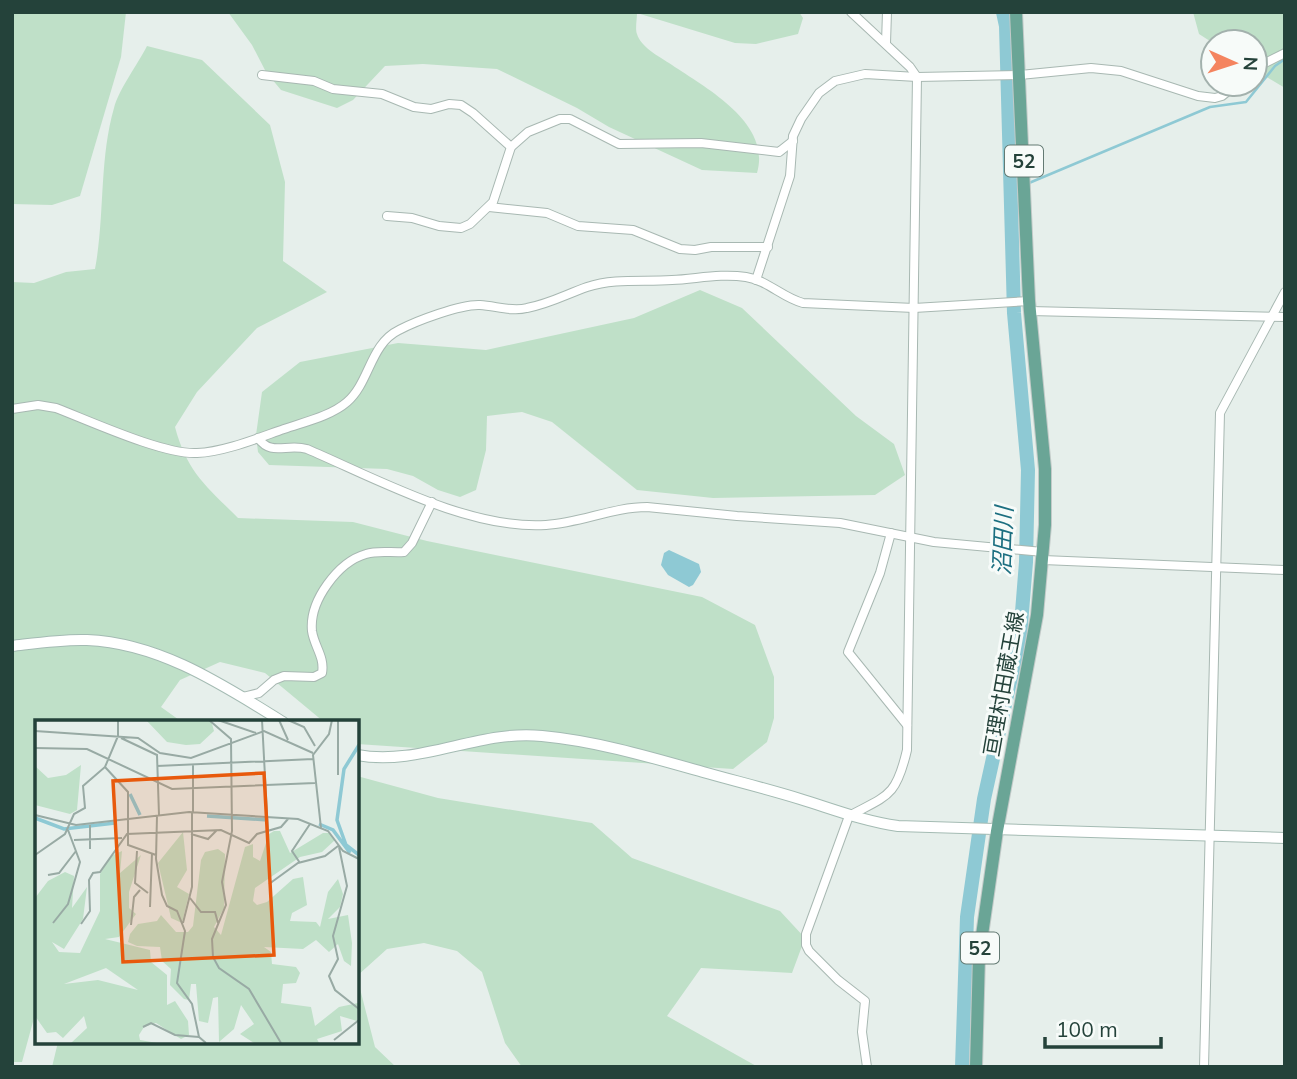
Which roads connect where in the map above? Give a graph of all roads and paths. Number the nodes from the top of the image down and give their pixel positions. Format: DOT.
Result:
graph roads {
  1 [pos="851,12"];
  2 [pos="887,12"];
  3 [pos="1016,12"];
  4 [pos="886,43"];
  5 [pos="1285,53"];
  6 [pos="1269,61"];
  7 [pos="262,75"];
  8 [pos="1020,75"];
  9 [pos="917,77"];
  10 [pos="1199,96"];
  11 [pos="793,141"];
  12 [pos="511,148"];
  13 [pos="489,208"];
  14 [pos="387,216"];
  15 [pos="768,247"];
  16 [pos="756,280"];
  17 [pos="1285,292"];
  18 [pos="1030,306"];
  19 [pos="914,308"];
  20 [pos="1271,317"];
  21 [pos="1285,317"];
  22 [pos="12,409"];
  23 [pos="258,438"];
  24 [pos="432,502"];
  25 [pos="891,533"];
  26 [pos="911,537"];
  27 [pos="1043,556"];
  28 [pos="1216,568"];
  29 [pos="1285,570"];
  30 [pos="12,646"];
  31 [pos="243,697"];
  32 [pos="280,720"];
  33 [pos="907,725"];
  34 [pos="359,755"];
  35 [pos="849,816"];
  36 [pos="998,831"];
  37 [pos="1208,837"];
  38 [pos="1285,838"];
  39 [pos="867,1067"];
  40 [pos="976,1067"];
  41 [pos="1204,1067"];
  1 -- 4 [label="street"];
  2 -- 4 [label="street"];
  3 -- 8 [label="main road, 亘理村田蔵王線 / 52"];
  4 -- 9 [label="street"];
  5 -- 6 [label="street"];
  7 -- 12 [label="street"];
  8 -- 9 [label="street"];
  8 -- 10 [label="street"];
  8 -- 18 [label="main road, 亘理村田蔵王線 / 52"];
  9 -- 11 [label="street"];
  9 -- 19 [label="street"];
  11 -- 12 [label="street"];
  11 -- 15 [label="street"];
  12 -- 13 [label="street"];
  13 -- 14 [label="street"];
  13 -- 15 [label="street"];
  15 -- 16 [label="street"];
  16 -- 19 [label="street"];
  16 -- 23 [label="street"];
  17 -- 20 [label="street"];
  18 -- 19 [label="street"];
  18 -- 20 [label="street"];
  18 -- 27 [label="main road, 亘理村田蔵王線 / 52"];
  19 -- 26 [label="street"];
  20 -- 21 [label="street"];
  20 -- 28 [label="street"];
  22 -- 23 [label="street"];
  23 -- 24 [label="street"];
  24 -- 25 [label="street"];
  24 -- 31 [label="street"];
  25 -- 26 [label="street"];
  25 -- 33 [label="street"];
  26 -- 27 [label="street"];
  26 -- 33 [label="street"];
  27 -- 28 [label="street"];
  27 -- 36 [label="main road, 亘理村田蔵王線 / 52"];
  28 -- 29 [label="street"];
  28 -- 37 [label="street"];
  30 -- 31 [label="street"];
  31 -- 32 [label="street"];
  33 -- 35 [label="street"];
  34 -- 35 [label="street"];
  35 -- 36 [label="street"];
  35 -- 39 [label="street"];
  36 -- 37 [label="street"];
  36 -- 40 [label="main road, 亘理村田蔵王線 / 52"];
  37 -- 38 [label="street"];
  37 -- 41 [label="street"];
}
